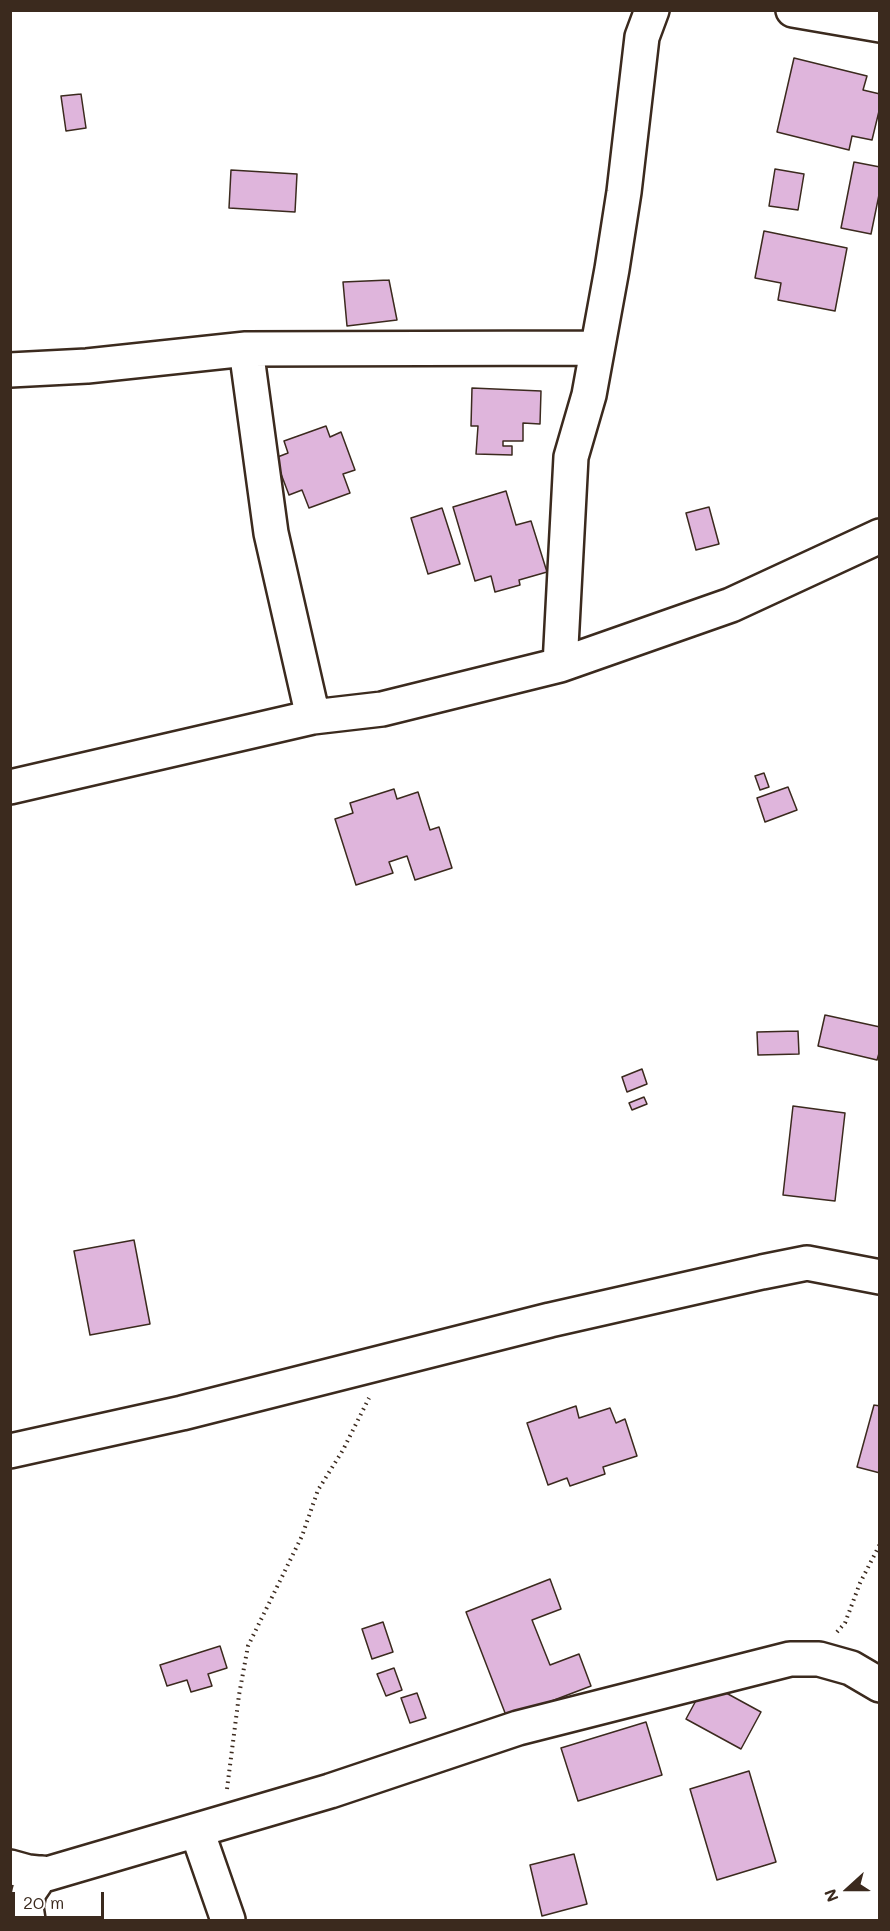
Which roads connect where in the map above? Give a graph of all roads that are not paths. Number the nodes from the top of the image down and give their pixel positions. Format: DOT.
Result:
graph roads {
  1 [pos="652,10"];
  2 [pos="794,10"];
  3 [pos="879,25"];
  4 [pos="597,348"];
  5 [pos="246,349"];
  6 [pos="10,370"];
  7 [pos="879,536"];
  8 [pos="560,665"];
  9 [pos="313,717"];
  10 [pos="12,781"];
  11 [pos="879,1277"];
  12 [pos="10,1451"];
  13 [pos="879,1685"];
  14 [pos="210,1827"];
  15 [pos="18,1869"];
  16 [pos="28,1920"];
  17 [pos="228,1920"];
  1 -- 4 [label="street"];
  2 -- 3 [label="street"];
  4 -- 5 [label="street"];
  4 -- 8 [label="street"];
  5 -- 6 [label="street"];
  5 -- 9 [label="street"];
  7 -- 8 [label="street"];
  8 -- 9 [label="street"];
  9 -- 10 [label="street"];
  11 -- 12 [label="street"];
  13 -- 14 [label="street"];
  14 -- 15 [label="street"];
  14 -- 17 [label="street"];
  15 -- 16 [label="street"];
}
